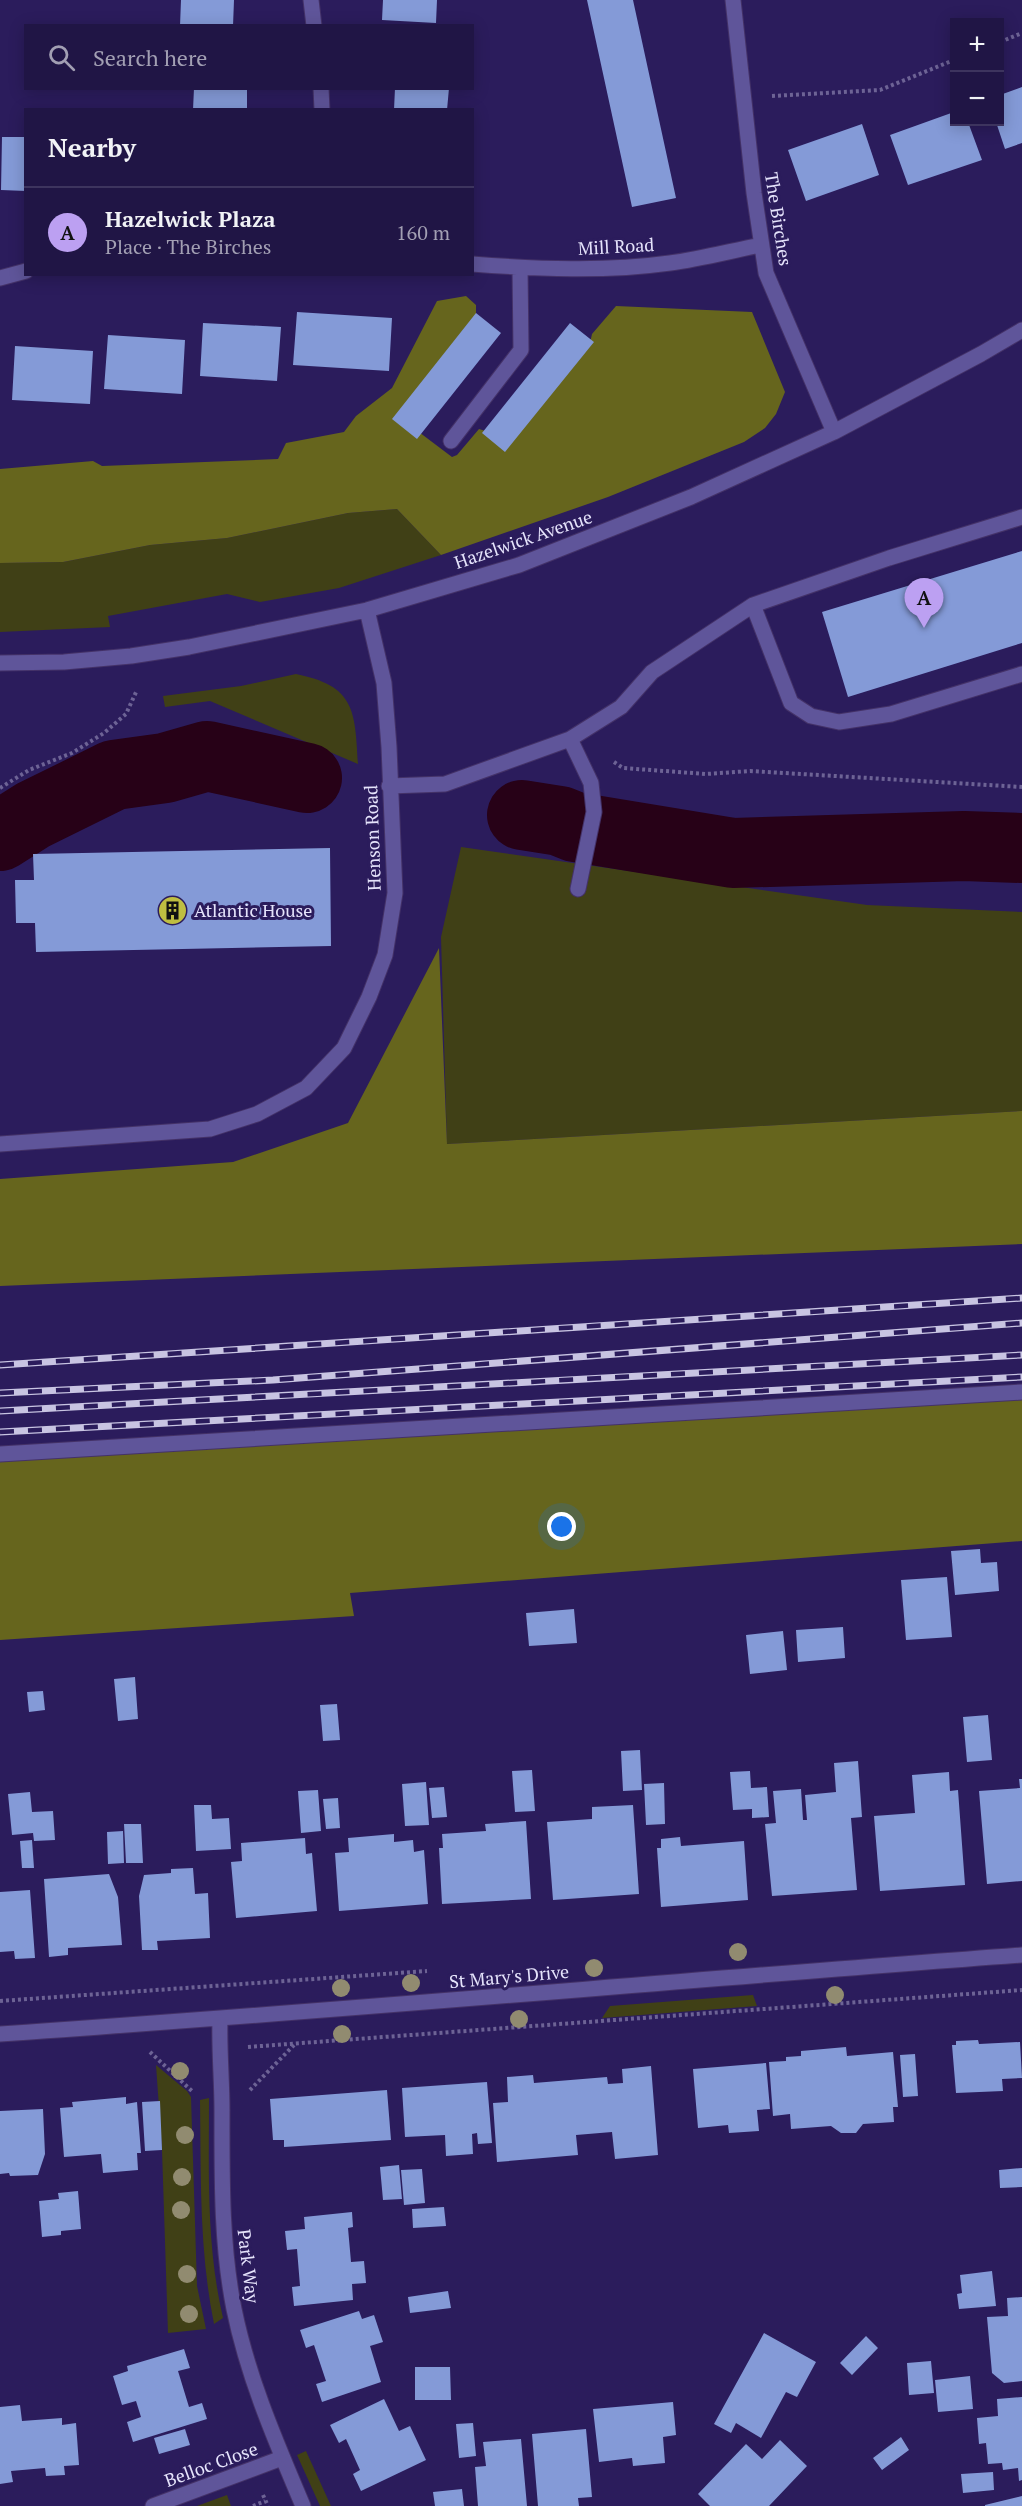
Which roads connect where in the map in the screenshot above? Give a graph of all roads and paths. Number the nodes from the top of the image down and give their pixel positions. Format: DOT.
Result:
graph roads {
  1 [pos="311,0"];
  2 [pos="733,0"];
  3 [pos="314,24"];
  4 [pos="1022,33"];
  5 [pos="1004,40"];
  6 [pos="950,62"];
  7 [pos="321,90"];
  8 [pos="744,98"];
  9 [pos="322,108"];
  10 [pos="760,245"];
  11 [pos="474,264"];
  12 [pos="520,268"];
  13 [pos="24,272"];
  14 [pos="0,278"];
  15 [pos="1022,330"];
  16 [pos="834,432"];
  17 [pos="451,441"];
  18 [pos="1022,517"];
  19 [pos="753,605"];
  20 [pos="367,610"];
  21 [pos="0,663"];
  22 [pos="1022,674"];
  23 [pos="137,690"];
  24 [pos="570,739"];
  25 [pos="389,786"];
  26 [pos="1022,787"];
  27 [pos="0,788"];
  28 [pos="578,889"];
  29 [pos="0,1144"];
  30 [pos="1022,1392"];
  31 [pos="0,1454"];
  32 [pos="1022,1955"];
  33 [pos="429,1971"];
  34 [pos="1022,1990"];
  35 [pos="0,2001"];
  36 [pos="220,2019"];
  37 [pos="0,2034"];
  38 [pos="294,2045"];
  39 [pos="219,2049"];
  40 [pos="161,2051"];
  41 [pos="138,2053"];
  42 [pos="250,2101"];
  43 [pos="282,2458"];
  44 [pos="265,2500"];
  45 [pos="153,2506"];
  46 [pos="253,2506"];
  47 [pos="303,2506"];
  1 -- 3 [label="street"];
  2 -- 8 [label="street, The Birches"];
  4 -- 5 [label="path"];
  6 -- 8 [label="path"];
  7 -- 9 [label="street"];
  8 -- 10 [label="street, The Birches"];
  10 -- 12 [label="street, Mill Road"];
  10 -- 16 [label="street, The Birches"];
  11 -- 12 [label="street, Mill Road"];
  12 -- 17 [label="street"];
  13 -- 14 [label="street"];
  15 -- 16 [label="street, Hazelwick Avenue"];
  16 -- 20 [label="street, Hazelwick Avenue"];
  18 -- 19 [label="street"];
  19 -- 22 [label="street"];
  19 -- 24 [label="street"];
  20 -- 21 [label="street, Hazelwick Avenue"];
  20 -- 25 [label="street, Henson Road"];
  23 -- 27 [label="path"];
  24 -- 25 [label="street"];
  24 -- 26 [label="path"];
  24 -- 28 [label="street"];
  25 -- 29 [label="street, Henson Road"];
  30 -- 31 [label="street"];
  32 -- 36 [label="street, St Mary's Drive"];
  33 -- 35 [label="path"];
  34 -- 38 [label="path"];
  36 -- 37 [label="street, St Mary's Drive"];
  36 -- 39 [label="street, Park Way"];
  38 -- 39 [label="path"];
  38 -- 42 [label="path"];
  39 -- 43 [label="street, Park Way"];
  40 -- 41 [label="path"];
  43 -- 45 [label="street, Belloc Close"];
  43 -- 47 [label="street, Park Way"];
  44 -- 46 [label="path"];
}
